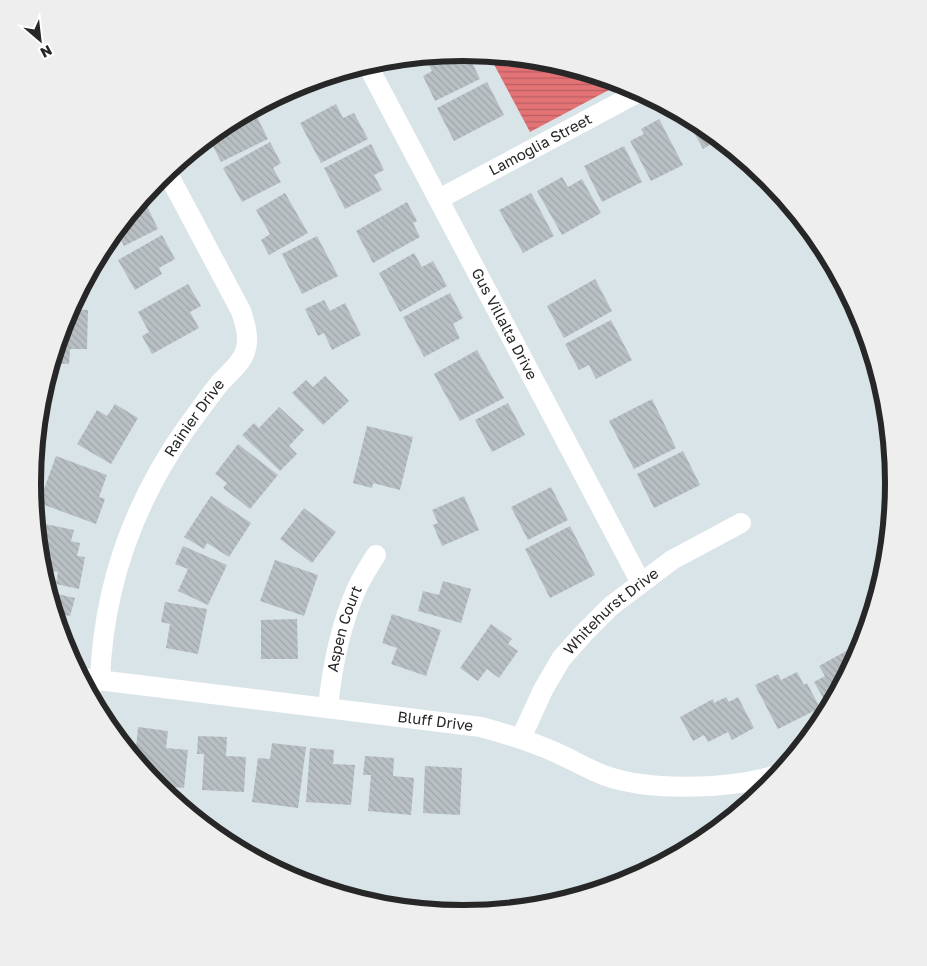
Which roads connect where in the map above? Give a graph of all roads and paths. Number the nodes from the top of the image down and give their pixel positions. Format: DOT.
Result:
graph roads {
  1 [pos="371,71"];
  2 [pos="633,96"];
  3 [pos="171,179"];
  4 [pos="439,199"];
  5 [pos="741,523"];
  6 [pos="376,555"];
  7 [pos="641,583"];
  8 [pos="91,679"];
  9 [pos="328,708"];
  10 [pos="521,738"];
  11 [pos="766,777"];
  1 -- 4 [label="street, Gus Villalta Drive"];
  2 -- 4 [label="street, Lamoglia Street"];
  3 -- 8 [label="street, Rainier Drive"];
  4 -- 7 [label="street, Gus Villalta Drive"];
  5 -- 7 [label="street, Whitehurst Drive"];
  6 -- 9 [label="street, Aspen Court"];
  7 -- 10 [label="street, Whitehurst Drive"];
  8 -- 9 [label="street, Bluff Drive"];
  9 -- 10 [label="street, Bluff Drive"];
  10 -- 11 [label="street, Bluff Drive"];
}
